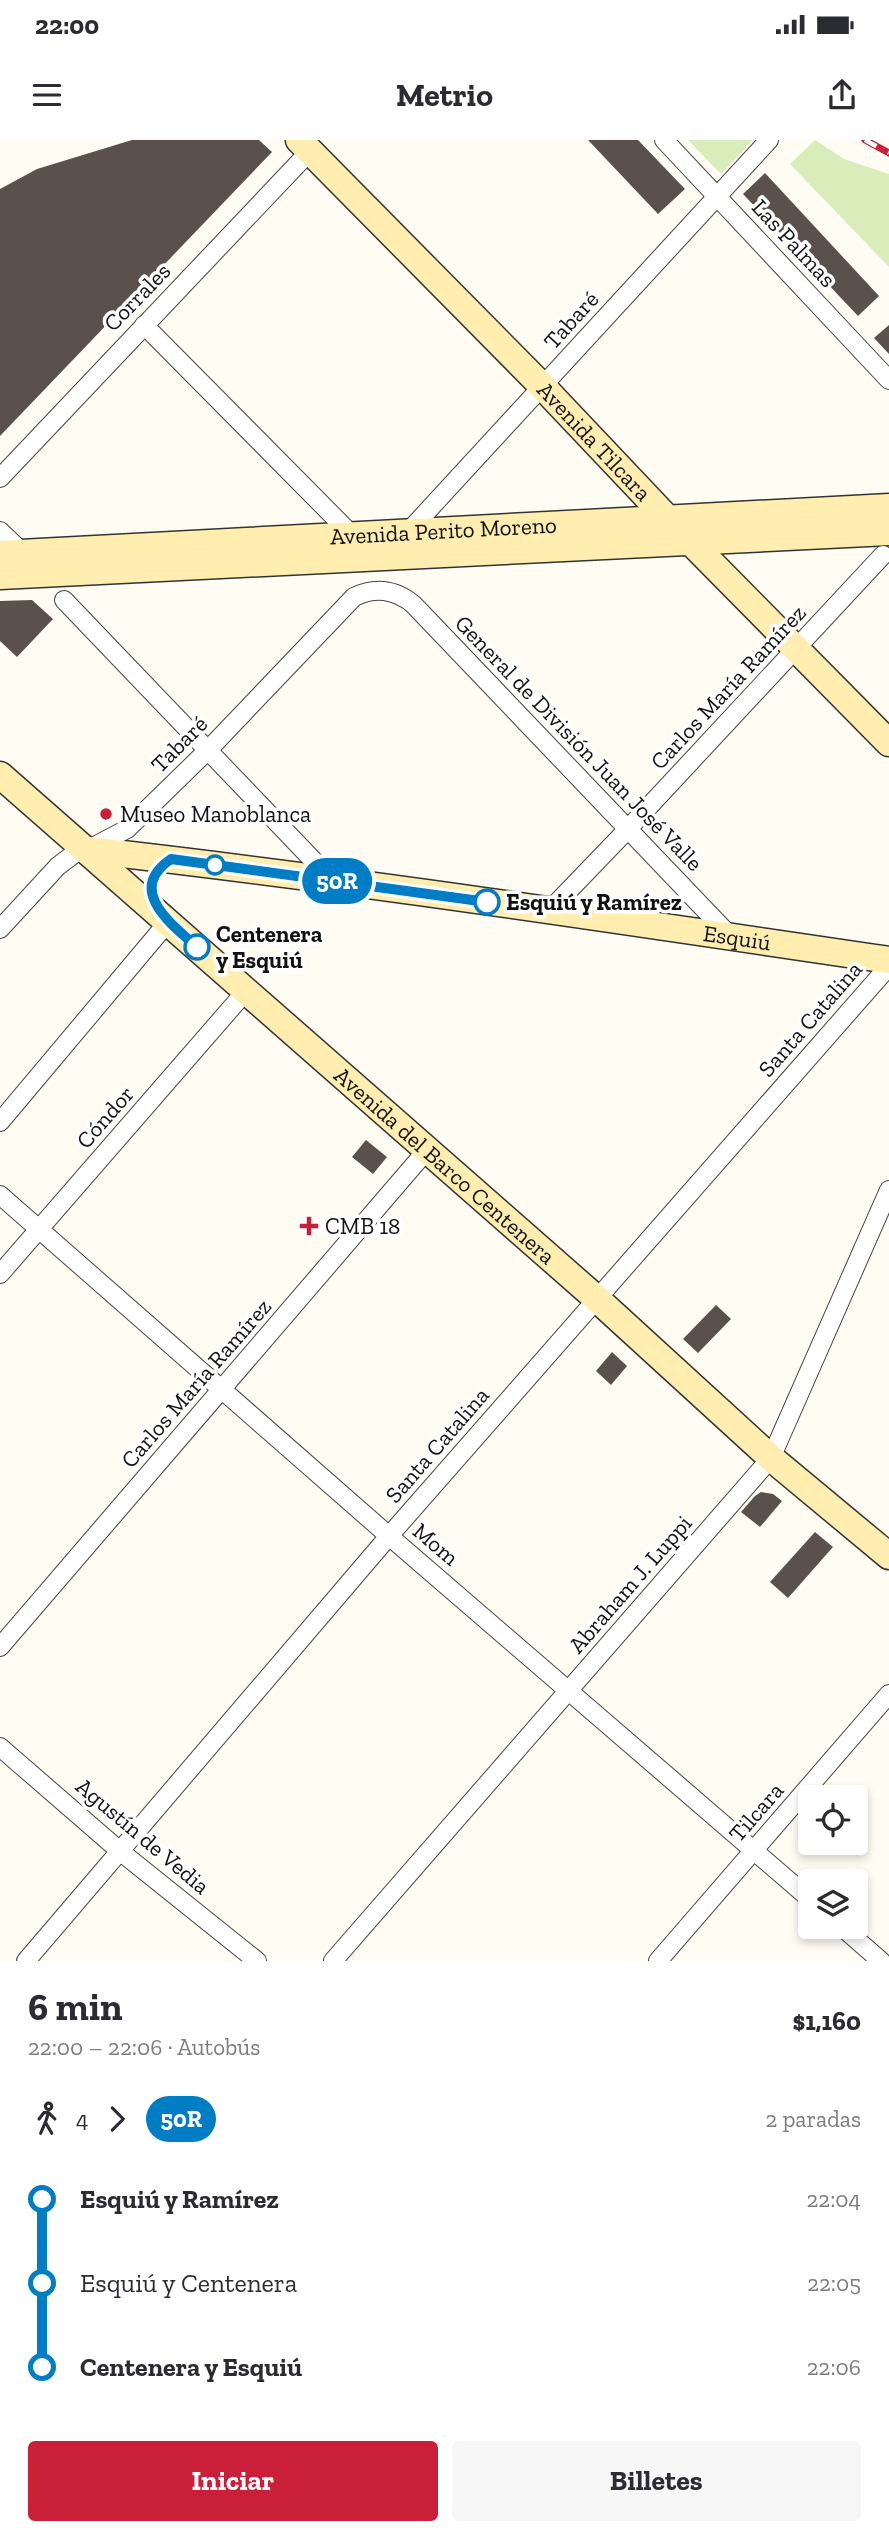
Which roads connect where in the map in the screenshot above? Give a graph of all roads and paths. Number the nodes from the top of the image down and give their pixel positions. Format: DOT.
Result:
graph roads {
  1 [pos="664,140"];
  2 [pos="769,140"];
  3 [pos="304,146"];
  4 [pos="717,196"];
  5 [pos="144,325"];
  6 [pos="889,380"];
  7 [pos="543,387"];
  8 [pos="0,478"];
  9 [pos="889,507"];
  10 [pos="667,518"];
  11 [pos="0,531"];
  12 [pos="409,531"];
  13 [pos="352,535"];
  14 [pos="692,542"];
  15 [pos="886,543"];
  16 [pos="11,553"];
  17 [pos="0,576"];
  18 [pos="386,591"];
  19 [pos="64,600"];
  20 [pos="796,650"];
  21 [pos="889,743"];
  22 [pos="209,749"];
  23 [pos="0,775"];
  24 [pos="628,830"];
  25 [pos="87,850"];
  26 [pos="171,859"];
  27 [pos="334,881"];
  28 [pos="549,911"];
  29 [pos="164,918"];
  30 [pos="0,929"];
  31 [pos="731,937"];
  32 [pos="889,960"];
  33 [pos="889,966"];
  34 [pos="246,991"];
  35 [pos="0,1122"];
  36 [pos="427,1150"];
  37 [pos="889,1190"];
  38 [pos="0,1195"];
  39 [pos="39,1230"];
  40 [pos="0,1275"];
  41 [pos="597,1299"];
  42 [pos="222,1391"];
  43 [pos="771,1458"];
  44 [pos="389,1536"];
  45 [pos="889,1556"];
  46 [pos="0,1647"];
  47 [pos="570,1690"];
  48 [pos="889,1694"];
  49 [pos="0,1747"];
  50 [pos="755,1851"];
  51 [pos="121,1852"];
  52 [pos="798,1889"];
  53 [pos="856,1939"];
  54 [pos="26,1961"];
  55 [pos="257,1961"];
  56 [pos="333,1961"];
  57 [pos="659,1961"];
  58 [pos="881,1961"];
  1 -- 4 [label="street, Las Palmas"];
  2 -- 4 [label="street, Tabaré"];
  3 -- 5 [label="street, Corrales"];
  3 -- 7 [label="main road, Avenida Tilcara"];
  4 -- 6 [label="street, Las Palmas"];
  4 -- 7 [label="street, Tabaré"];
  5 -- 8 [label="street, Corrales"];
  5 -- 13 [label="street"];
  7 -- 10 [label="main road, Avenida Tilcara"];
  7 -- 12 [label="street, Tabaré"];
  9 -- 10 [label="main road, Avenida Perito Moreno"];
  10 -- 12 [label="main road, Avenida Perito Moreno"];
  10 -- 14 [label="main road, Avenida Tilcara"];
  11 -- 16 [label="street"];
  12 -- 13 [label="main road, Avenida Perito Moreno"];
  13 -- 16 [label="main road, Avenida Perito Moreno"];
  14 -- 15 [label="main road, Avenida Perito Moreno"];
  14 -- 17 [label="main road, Avenida Perito Moreno"];
  14 -- 20 [label="main road, Avenida Tilcara"];
  15 -- 20 [label="street, Carlos María Ramírez"];
  18 -- 22 [label="street, Tabaré"];
  18 -- 24 [label="street, General de División Juan José Valle"];
  19 -- 22 [label="street"];
  20 -- 21 [label="main road, Avenida Tilcara"];
  20 -- 24 [label="street, Carlos María Ramírez"];
  22 -- 25 [label="street, Tabaré"];
  22 -- 27 [label="street"];
  23 -- 25 [label="main road, Avenida del Barco Centenera"];
  24 -- 28 [label="street, Carlos María Ramírez"];
  24 -- 31 [label="street, General de División Juan José Valle"];
  25 -- 26 [label="main road, Esquiú"];
  25 -- 29 [label="main road, Avenida del Barco Centenera"];
  25 -- 30 [label="street, Tabaré"];
  26 -- 27 [label="main road, Esquiú"];
  26 -- 29 [label="main road"];
  27 -- 28 [label="main road, Esquiú"];
  28 -- 31 [label="main road, Esquiú"];
  29 -- 34 [label="main road, Avenida del Barco Centenera"];
  29 -- 35 [label="street"];
  31 -- 32 [label="main road, Esquiú"];
  33 -- 41 [label="street, Santa Catalina"];
  34 -- 36 [label="main road, Avenida del Barco Centenera"];
  34 -- 39 [label="street, Cóndor"];
  36 -- 41 [label="main road, Avenida del Barco Centenera"];
  36 -- 42 [label="street, Carlos María Ramírez"];
  37 -- 43 [label="street, Abraham J. Luppi"];
  38 -- 39 [label="street, Mom"];
  39 -- 40 [label="street, Cóndor"];
  39 -- 42 [label="street, Mom"];
  41 -- 43 [label="main road, Avenida del Barco Centenera"];
  41 -- 44 [label="street, Santa Catalina"];
  42 -- 44 [label="street, Mom"];
  42 -- 46 [label="street, Carlos María Ramírez"];
  43 -- 45 [label="main road, Avenida del Barco Centenera"];
  43 -- 47 [label="street, Abraham J. Luppi"];
  44 -- 47 [label="street, Mom"];
  44 -- 51 [label="street, Santa Catalina"];
  47 -- 50 [label="street, Mom"];
  47 -- 56 [label="street, Abraham J. Luppi"];
  48 -- 50 [label="street, Tilcara"];
  49 -- 51 [label="street, Agustín de Vedia"];
  50 -- 52 [label="street, Mom"];
  50 -- 57 [label="street, Tilcara"];
  51 -- 54 [label="street, Santa Catalina"];
  51 -- 55 [label="street, Agustín de Vedia"];
  53 -- 58 [label="street"];
}
